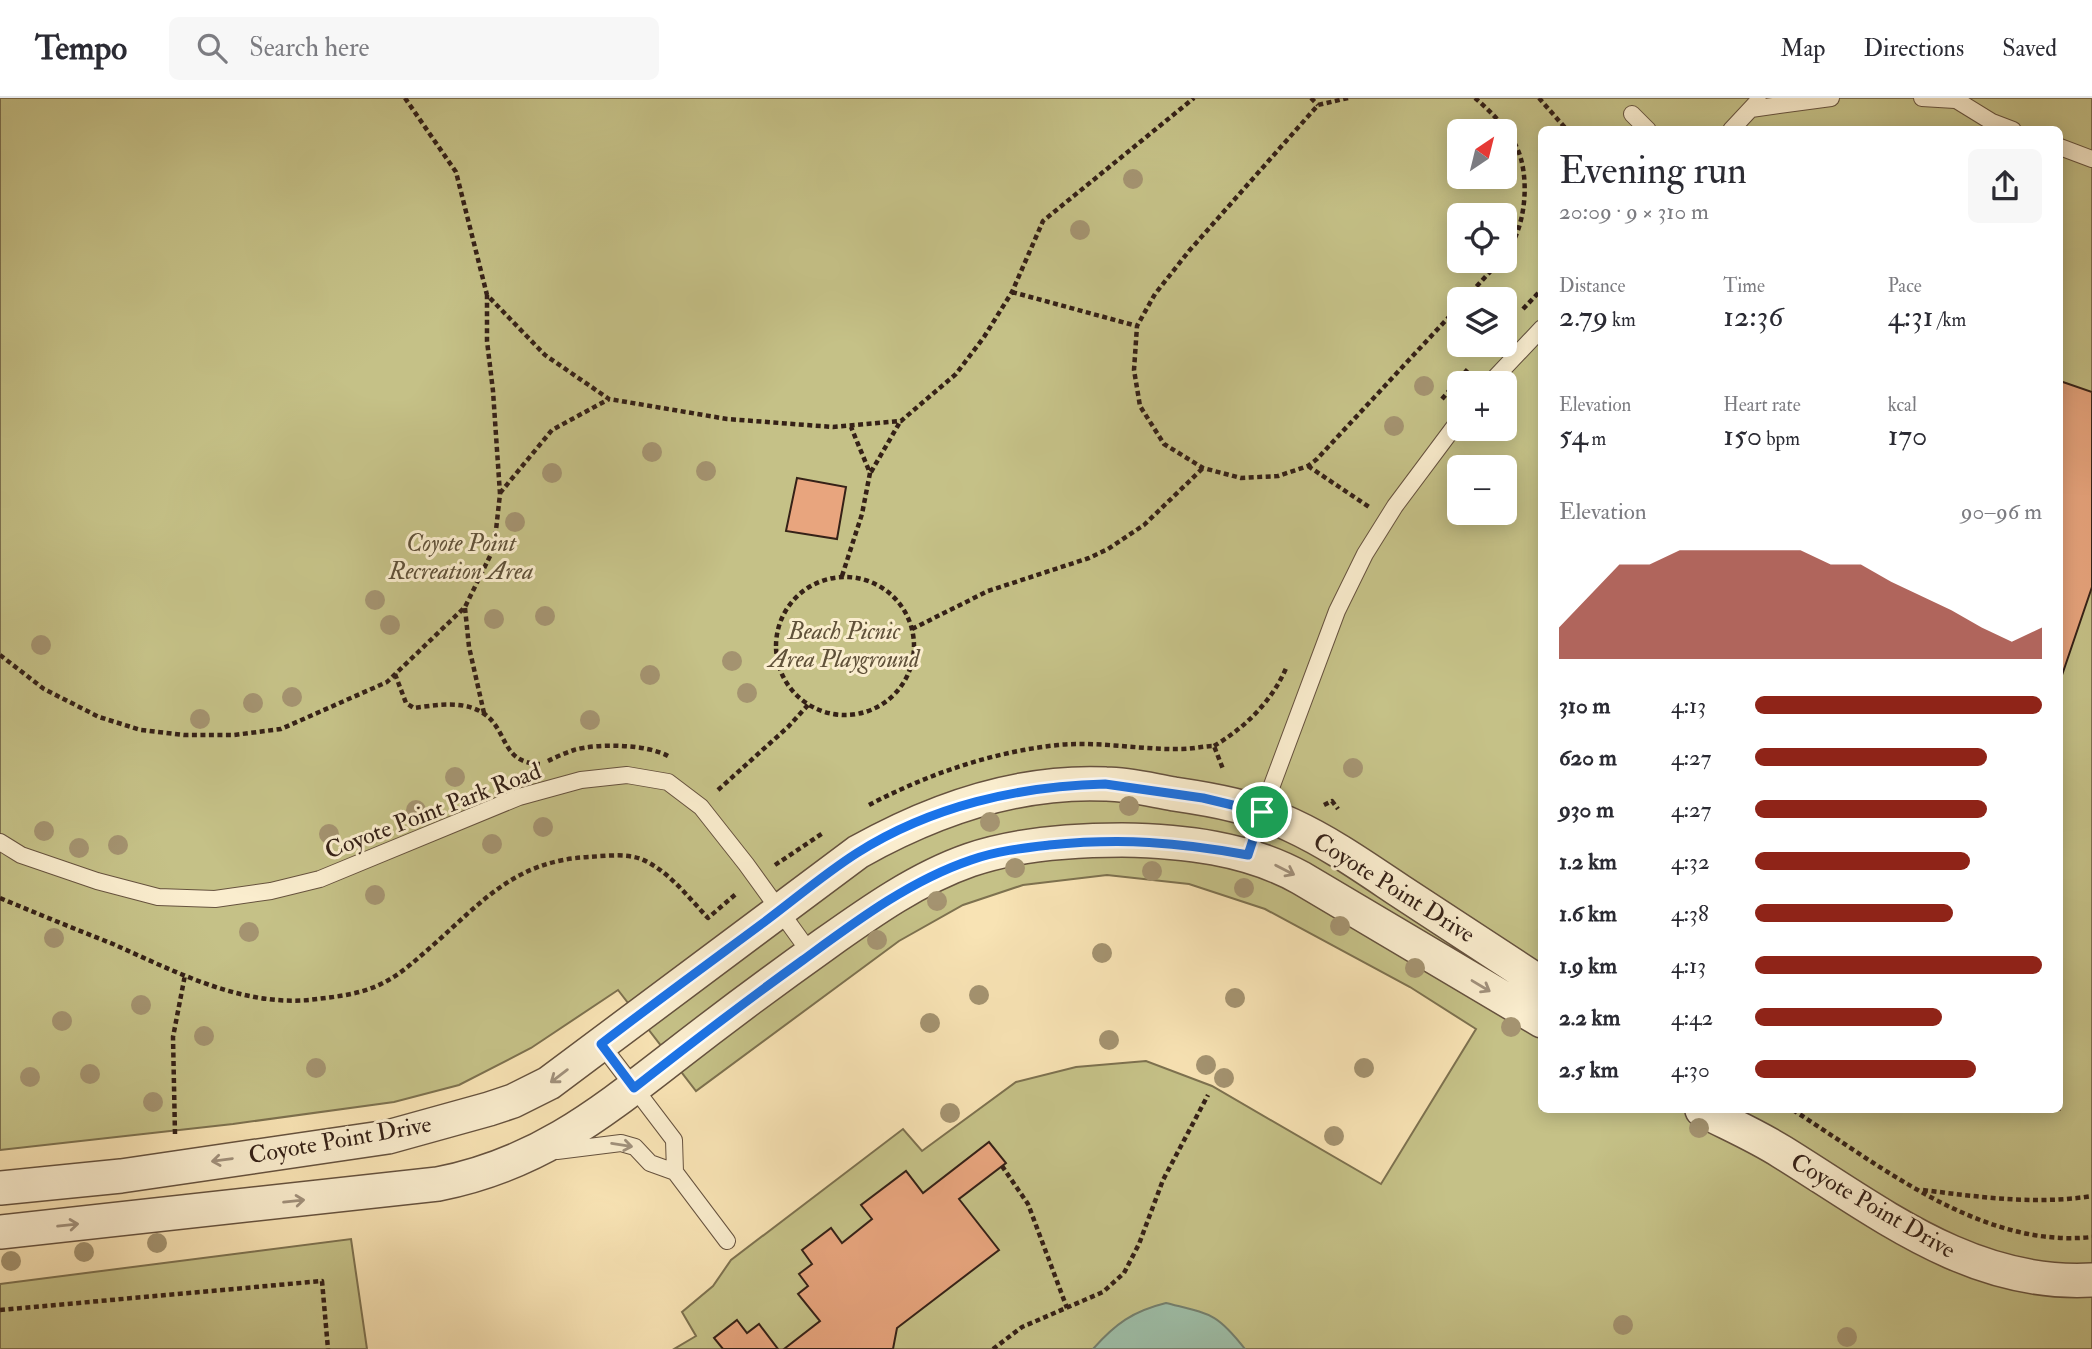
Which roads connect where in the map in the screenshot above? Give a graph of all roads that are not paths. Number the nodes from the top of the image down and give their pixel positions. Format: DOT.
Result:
graph roads {
  1 [pos="1831,98"];
  2 [pos="1922,98"];
  3 [pos="1954,99"];
  4 [pos="1756,103"];
  5 [pos="1632,114"];
  6 [pos="1644,126"];
  7 [pos="1735,126"];
  8 [pos="2002,126"];
  9 [pos="2063,148"];
  10 [pos="2092,159"];
  11 [pos="1538,332"];
  12 [pos="1501,371"];
  13 [pos="1447,437"];
  14 [pos="1262,812"];
  15 [pos="0,842"];
  16 [pos="1248,855"];
  17 [pos="779,911"];
  18 [pos="811,954"];
  19 [pos="1538,981"];
  20 [pos="1538,1019"];
  21 [pos="601,1044"];
  22 [pos="634,1088"];
  23 [pos="1708,1113"];
  24 [pos="1736,1113"];
  25 [pos="1779,1150"];
  26 [pos="530,1155"];
  27 [pos="675,1172"];
  28 [pos="0,1188"];
  29 [pos="0,1231"];
  30 [pos="727,1241"];
  31 [pos="2092,1280"];
  1 -- 4 [label="lane"];
  2 -- 3 [label="lane"];
  3 -- 8 [label="lane"];
  4 -- 7 [label="lane"];
  5 -- 6 [label="lane"];
  9 -- 10 [label="lane"];
  11 -- 12 [label="lane"];
  13 -- 14 [label="lane"];
  14 -- 16 [label="lane"];
  14 -- 17 [label="street, Coyote Point Drive"];
  14 -- 19 [label="street, Coyote Point Drive"];
  15 -- 17 [label="lane, Coyote Point Park Road"];
  16 -- 18 [label="street, Coyote Point Drive"];
  16 -- 20 [label="street, Coyote Point Drive, one-way"];
  17 -- 18 [label="lane, Coyote Point Park Road"];
  17 -- 21 [label="street, Coyote Point Drive"];
  18 -- 22 [label="street, Coyote Point Drive"];
  21 -- 22 [label="lane"];
  21 -- 28 [label="street, Coyote Point Drive, one-way"];
  22 -- 26 [label="street, Coyote Point Drive"];
  22 -- 27 [label="lane"];
  23 -- 25 [label="street, Coyote Point Drive"];
  24 -- 25 [label="street, Coyote Point Drive"];
  25 -- 31 [label="street, Coyote Point Drive"];
  26 -- 27 [label="lane, one-way"];
  29 -- 26 [label="street, Coyote Point Drive, one-way"];
  27 -- 30 [label="lane"];
}
